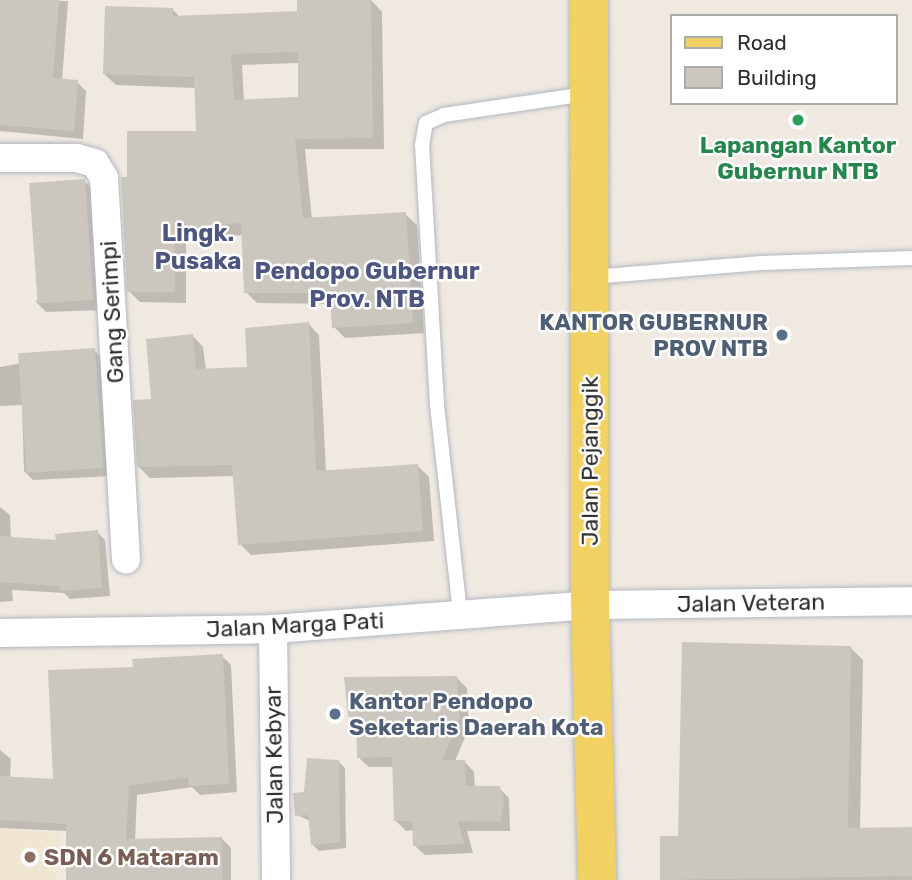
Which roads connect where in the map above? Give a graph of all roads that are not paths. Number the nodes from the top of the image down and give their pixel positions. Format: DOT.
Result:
graph roads {
  1 [pos="589,0"];
  2 [pos="588,94"];
  3 [pos="0,158"];
  4 [pos="912,258"];
  5 [pos="590,277"];
  6 [pos="126,559"];
  7 [pos="912,601"];
  8 [pos="590,605"];
  9 [pos="460,613"];
  10 [pos="273,629"];
  11 [pos="0,634"];
  12 [pos="276,880"];
  13 [pos="597,880"];
  1 -- 2 [label="main road, Jalan Pejanggik"];
  2 -- 5 [label="main road, Jalan Pejanggik"];
  2 -- 9 [label="lane"];
  3 -- 6 [label="street, Gang Serimpi"];
  4 -- 5 [label="lane"];
  5 -- 8 [label="main road, Jalan Pejanggik"];
  7 -- 8 [label="street, Jalan Veteran"];
  8 -- 9 [label="street, Jalan Marga Pati"];
  8 -- 13 [label="main road, Jalan Pejanggik"];
  9 -- 10 [label="street, Jalan Marga Pati"];
  10 -- 11 [label="street, Jalan Marga Pati"];
  10 -- 12 [label="street, Jalan Kebyar"];
}
